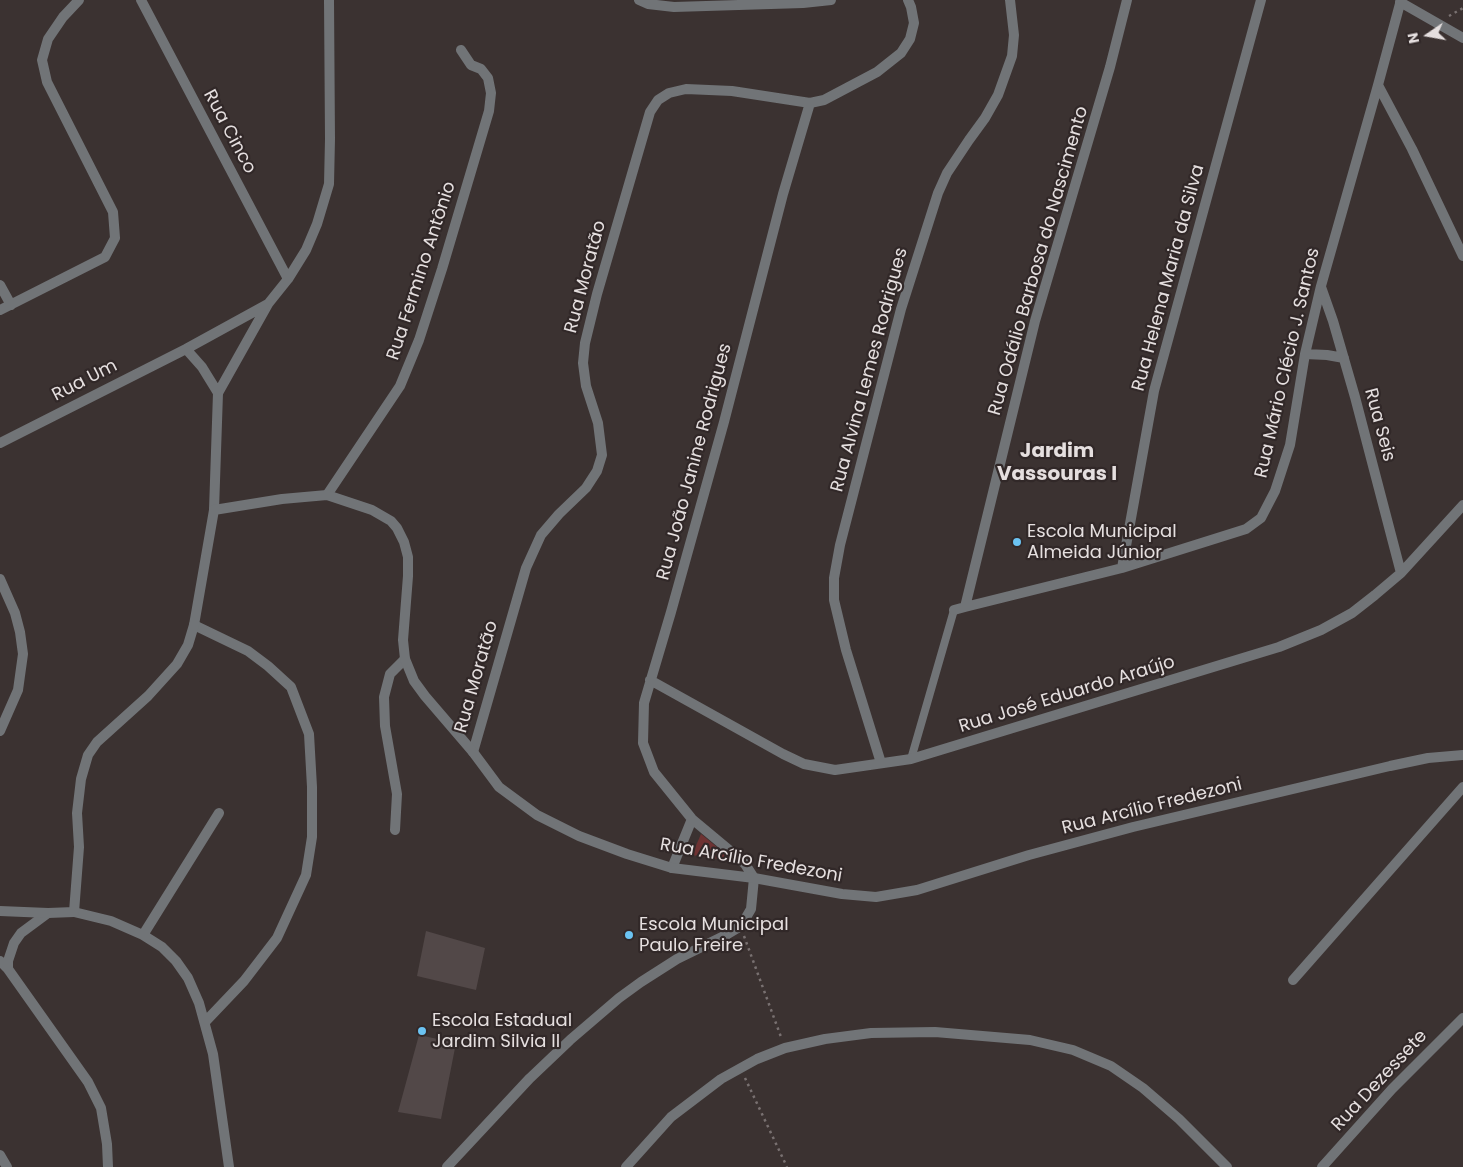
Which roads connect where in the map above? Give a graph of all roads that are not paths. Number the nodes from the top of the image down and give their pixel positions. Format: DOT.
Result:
graph roads {
  1 [pos="79,0"];
  2 [pos="141,0"];
  3 [pos="329,0"];
  4 [pos="639,0"];
  5 [pos="831,0"];
  6 [pos="908,0"];
  7 [pos="1010,0"];
  8 [pos="1127,0"];
  9 [pos="1261,0"];
  10 [pos="1400,1"];
  11 [pos="698,3"];
  12 [pos="1463,38"];
  13 [pos="460,50"];
  14 [pos="1378,85"];
  15 [pos="810,103"];
  16 [pos="1463,256"];
  17 [pos="288,278"];
  18 [pos="0,285"];
  19 [pos="1321,286"];
  20 [pos="268,304"];
  21 [pos="11,305"];
  22 [pos="0,310"];
  23 [pos="186,349"];
  24 [pos="1305,354"];
  25 [pos="1344,358"];
  26 [pos="218,393"];
  27 [pos="0,443"];
  28 [pos="327,495"];
  29 [pos="1463,505"];
  30 [pos="214,510"];
  31 [pos="1122,568"];
  32 [pos="1400,573"];
  33 [pos="0,579"];
  34 [pos="965,607"];
  35 [pos="954,610"];
  36 [pos="194,625"];
  37 [pos="405,659"];
  38 [pos="650,680"];
  39 [pos="0,731"];
  40 [pos="1463,751"];
  41 [pos="473,752"];
  42 [pos="1463,755"];
  43 [pos="911,760"];
  44 [pos="881,763"];
  45 [pos="1463,787"];
  46 [pos="219,813"];
  47 [pos="692,819"];
  48 [pos="395,830"];
  49 [pos="672,868"];
  50 [pos="754,878"];
  51 [pos="0,911"];
  52 [pos="74,912"];
  53 [pos="48,913"];
  54 [pos="143,935"];
  55 [pos="0,961"];
  56 [pos="8,969"];
  57 [pos="1292,980"];
  58 [pos="1463,1018"];
  59 [pos="205,1022"];
  60 [pos="0,1155"];
  61 [pos="7,1167"];
  62 [pos="108,1167"];
  63 [pos="229,1167"];
  64 [pos="447,1167"];
  65 [pos="626,1167"];
  66 [pos="1227,1167"];
  67 [pos="1322,1167"];
  1 -- 21 [label="street"];
  2 -- 17 [label="street, Rua Cinco"];
  3 -- 17 [label="street"];
  4 -- 11 [label="street"];
  5 -- 11 [label="street"];
  6 -- 15 [label="street, Rua Moratão"];
  7 -- 44 [label="street, Rua Alvina Lemes Rodrigues"];
  8 -- 34 [label="street, Rua Odálio Barbosa do Nascimento"];
  9 -- 31 [label="street, Rua Helena Maria da Silva"];
  10 -- 12 [label="street"];
  10 -- 14 [label="street, Rua Mário Clécio J. Santos"];
  13 -- 28 [label="street, Rua Fermino Antônio"];
  14 -- 16 [label="street"];
  14 -- 19 [label="street, Rua Mário Clécio J. Santos"];
  15 -- 38 [label="street, Rua João Janine Rodrigues"];
  15 -- 41 [label="street, Rua Moratão"];
  17 -- 20 [label="street"];
  18 -- 21 [label="street"];
  19 -- 24 [label="street, Rua Mário Clécio J. Santos"];
  19 -- 25 [label="street, Rua Seis"];
  20 -- 23 [label="street, Rua Um"];
  20 -- 26 [label="street"];
  21 -- 22 [label="street"];
  23 -- 26 [label="street"];
  23 -- 27 [label="street, Rua Um"];
  24 -- 25 [label="street"];
  24 -- 31 [label="street, Rua Mário Clécio J. Santos"];
  25 -- 32 [label="street, Rua Seis"];
  26 -- 30 [label="street"];
  28 -- 30 [label="street, Rua Arcílio Fredezoni"];
  28 -- 37 [label="street, Rua Arcílio Fredezoni"];
  29 -- 32 [label="street, Rua José Eduardo Araújo"];
  30 -- 36 [label="street"];
  31 -- 34 [label="street, Rua Mário Clécio J. Santos"];
  32 -- 43 [label="street, Rua José Eduardo Araújo"];
  33 -- 39 [label="street"];
  34 -- 35 [label="street"];
  35 -- 43 [label="lane"];
  36 -- 52 [label="street"];
  36 -- 59 [label="street"];
  37 -- 41 [label="street, Rua Arcílio Fredezoni"];
  37 -- 48 [label="street"];
  38 -- 44 [label="street, Rua José Eduardo Araújo"];
  38 -- 47 [label="street, Rua João Janine Rodrigues"];
  40 -- 42 [label="street"];
  41 -- 49 [label="street, Rua Arcílio Fredezoni"];
  42 -- 50 [label="street, Rua Arcílio Fredezoni"];
  43 -- 44 [label="street, Rua José Eduardo Araújo"];
  45 -- 57 [label="street"];
  46 -- 54 [label="street"];
  47 -- 49 [label="street"];
  47 -- 50 [label="street, Rua João Janine Rodrigues"];
  49 -- 50 [label="street, Rua Arcílio Fredezoni"];
  50 -- 64 [label="street"];
  51 -- 53 [label="street"];
  52 -- 53 [label="street"];
  52 -- 54 [label="street"];
  53 -- 56 [label="street"];
  54 -- 59 [label="street"];
  55 -- 56 [label="street"];
  56 -- 62 [label="street"];
  58 -- 67 [label="street, Rua Dezessete"];
  59 -- 63 [label="street"];
  60 -- 61 [label="street"];
  65 -- 66 [label="street"];
}
